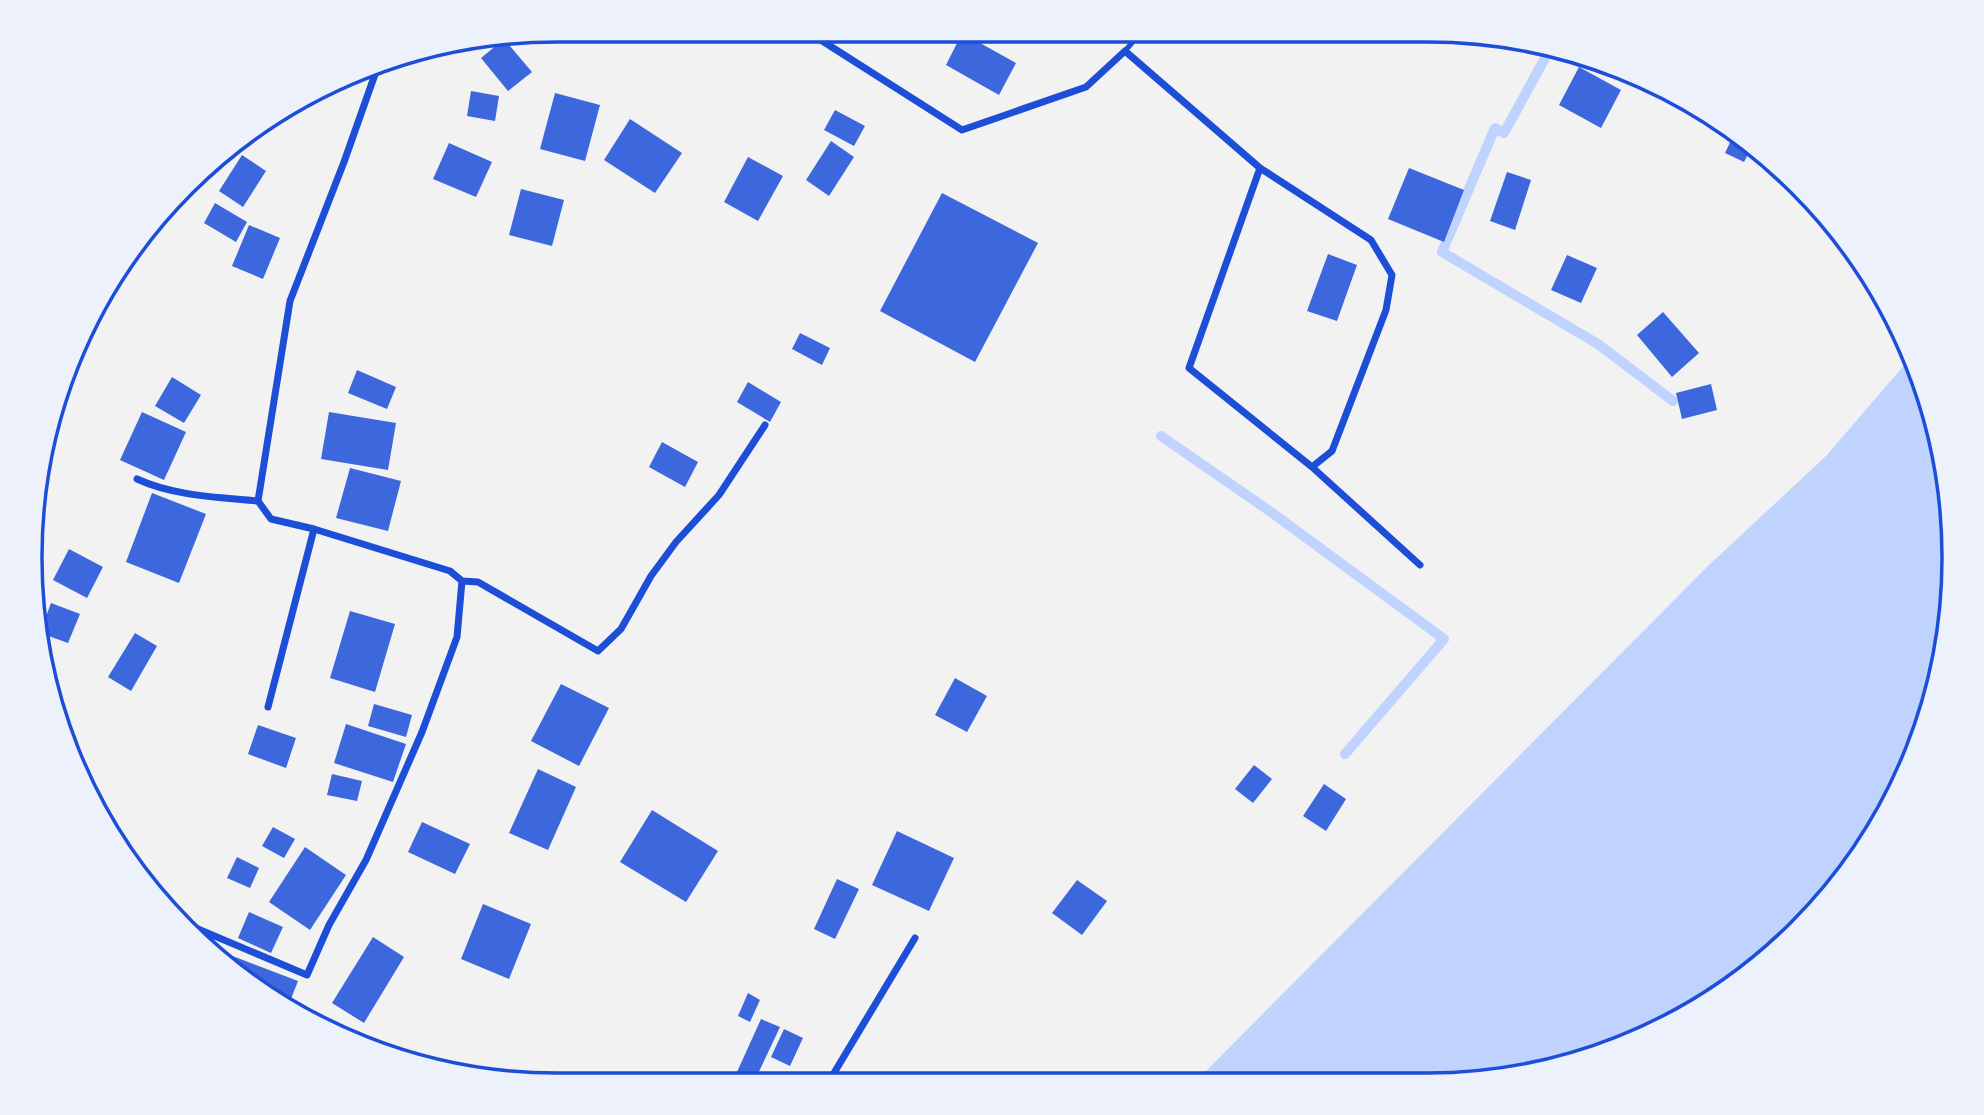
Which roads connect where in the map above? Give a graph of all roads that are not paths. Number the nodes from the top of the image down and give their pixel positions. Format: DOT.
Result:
graph roads {
  1 [pos="824,42"];
  2 [pos="1133,42"];
  3 [pos="1125,51"];
  4 [pos="375,76"];
  5 [pos="1260,168"];
  6 [pos="765,425"];
  7 [pos="1312,467"];
  8 [pos="137,479"];
  9 [pos="258,501"];
  10 [pos="314,529"];
  11 [pos="1420,565"];
  12 [pos="462,582"];
  13 [pos="268,707"];
  14 [pos="203,931"];
  15 [pos="915,938"];
  16 [pos="834,1073"];
  1 -- 3 [label="street"];
  2 -- 3 [label="lane"];
  3 -- 5 [label="street"];
  4 -- 9 [label="street"];
  5 -- 7 [label="street"];
  5 -- 7 [label="street"];
  6 -- 12 [label="street"];
  7 -- 11 [label="street"];
  8 -- 9 [label="street"];
  9 -- 10 [label="street"];
  10 -- 12 [label="street"];
  10 -- 13 [label="street"];
  12 -- 14 [label="street"];
  15 -- 16 [label="street"];
}
